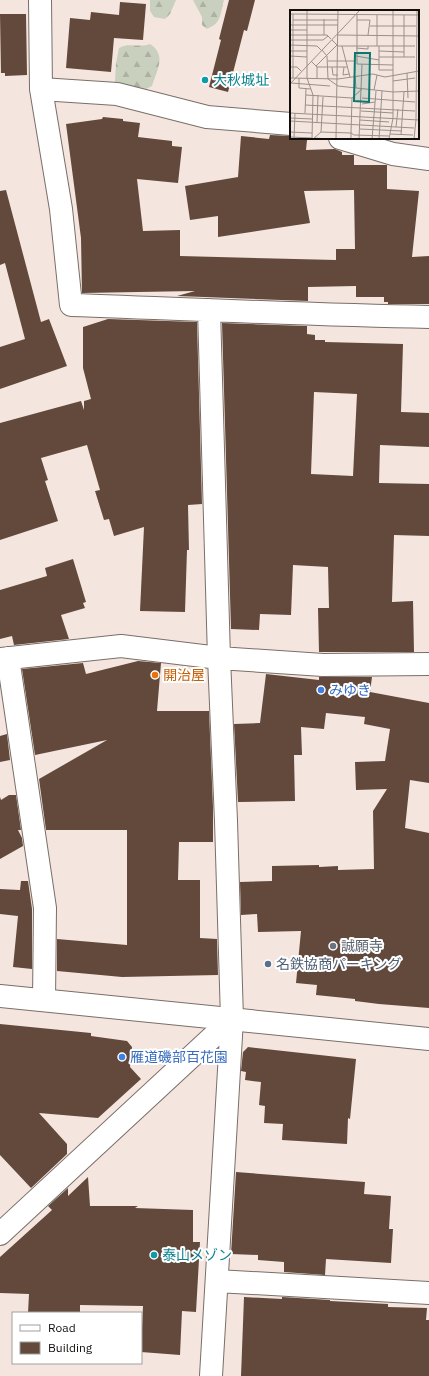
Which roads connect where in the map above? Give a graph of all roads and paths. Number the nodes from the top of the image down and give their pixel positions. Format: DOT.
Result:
graph roads {
  1 [pos="40,0"];
  2 [pos="41,89"];
  3 [pos="290,124"];
  4 [pos="343,139"];
  5 [pos="429,159"];
  6 [pos="209,310"];
  7 [pos="429,317"];
  8 [pos="4,658"];
  9 [pos="219,658"];
  10 [pos="429,664"];
  11 [pos="0,996"];
  12 [pos="44,1000"];
  13 [pos="232,1019"];
  14 [pos="429,1040"];
  15 [pos="0,1234"];
  16 [pos="217,1280"];
  17 [pos="429,1293"];
  18 [pos="211,1376"];
  1 -- 2 [label="street"];
  2 -- 3 [label="street"];
  2 -- 6 [label="street"];
  4 -- 5 [label="street"];
  6 -- 7 [label="street"];
  6 -- 9 [label="street"];
  8 -- 9 [label="street"];
  8 -- 12 [label="street"];
  9 -- 10 [label="street"];
  9 -- 13 [label="street"];
  11 -- 12 [label="street"];
  12 -- 13 [label="street"];
  13 -- 14 [label="street"];
  13 -- 15 [label="street"];
  13 -- 16 [label="street"];
  16 -- 17 [label="street"];
  16 -- 18 [label="street"];
}
